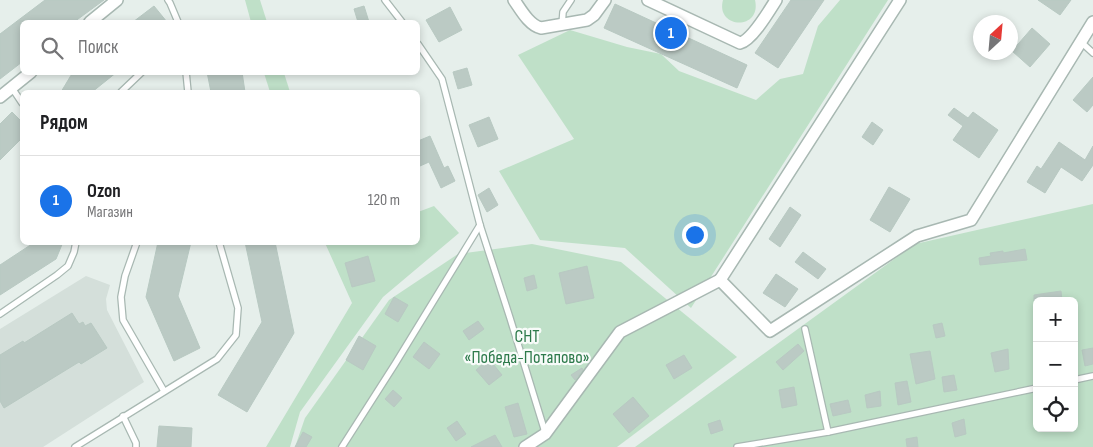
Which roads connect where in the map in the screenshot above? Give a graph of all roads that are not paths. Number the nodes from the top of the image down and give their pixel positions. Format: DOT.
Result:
graph roads {
  1 [pos="117,0"];
  2 [pos="168,0"];
  3 [pos="385,0"];
  4 [pos="514,0"];
  5 [pos="571,0"];
  6 [pos="604,0"];
  7 [pos="648,0"];
  8 [pos="776,0"];
  9 [pos="900,0"];
  10 [pos="92,20"];
  11 [pos="177,20"];
  12 [pos="400,20"];
  13 [pos="1093,22"];
  14 [pos="562,25"];
  15 [pos="1081,42"];
  16 [pos="420,47"];
  17 [pos="1093,53"];
  18 [pos="27,75"];
  19 [pos="139,75"];
  20 [pos="186,75"];
  21 [pos="12,88"];
  22 [pos="123,90"];
  23 [pos="188,90"];
  24 [pos="0,97"];
  25 [pos="20,100"];
  26 [pos="480,225"];
  27 [pos="75,245"];
  28 [pos="136,245"];
  29 [pos="221,245"];
  30 [pos="720,280"];
  31 [pos="0,314"];
  32 [pos="805,329"];
  33 [pos="1093,376"];
  34 [pos="1078,379"];
  35 [pos="1033,389"];
  36 [pos="164,391"];
  37 [pos="123,416"];
  38 [pos="828,432"];
  39 [pos="546,434"];
  40 [pos="75,447"];
  41 [pos="136,447"];
  42 [pos="342,447"];
  43 [pos="525,447"];
  44 [pos="736,447"];
  1 -- 10 [label="street"];
  2 -- 11 [label="lane"];
  3 -- 12 [label="lane"];
  4 -- 14 [label="street"];
  5 -- 14 [label="lane"];
  6 -- 14 [label="street"];
  7 -- 8 [label="street"];
  9 -- 30 [label="street"];
  13 -- 15 [label="street"];
  15 -- 17 [label="lane"];
  15 -- 30 [label="street"];
  16 -- 26 [label="lane"];
  18 -- 21 [label="street"];
  19 -- 22 [label="lane"];
  20 -- 23 [label="lane"];
  21 -- 24 [label="street"];
  21 -- 25 [label="lane"];
  26 -- 39 [label="lane"];
  26 -- 42 [label="lane"];
  27 -- 31 [label="lane"];
  28 -- 36 [label="lane"];
  29 -- 36 [label="lane"];
  30 -- 39 [label="street"];
  32 -- 38 [label="lane"];
  33 -- 34 [label="lane"];
  35 -- 38 [label="lane"];
  36 -- 37 [label="lane"];
  37 -- 40 [label="lane"];
  37 -- 41 [label="lane"];
  38 -- 44 [label="lane"];
  39 -- 43 [label="street"];
}
